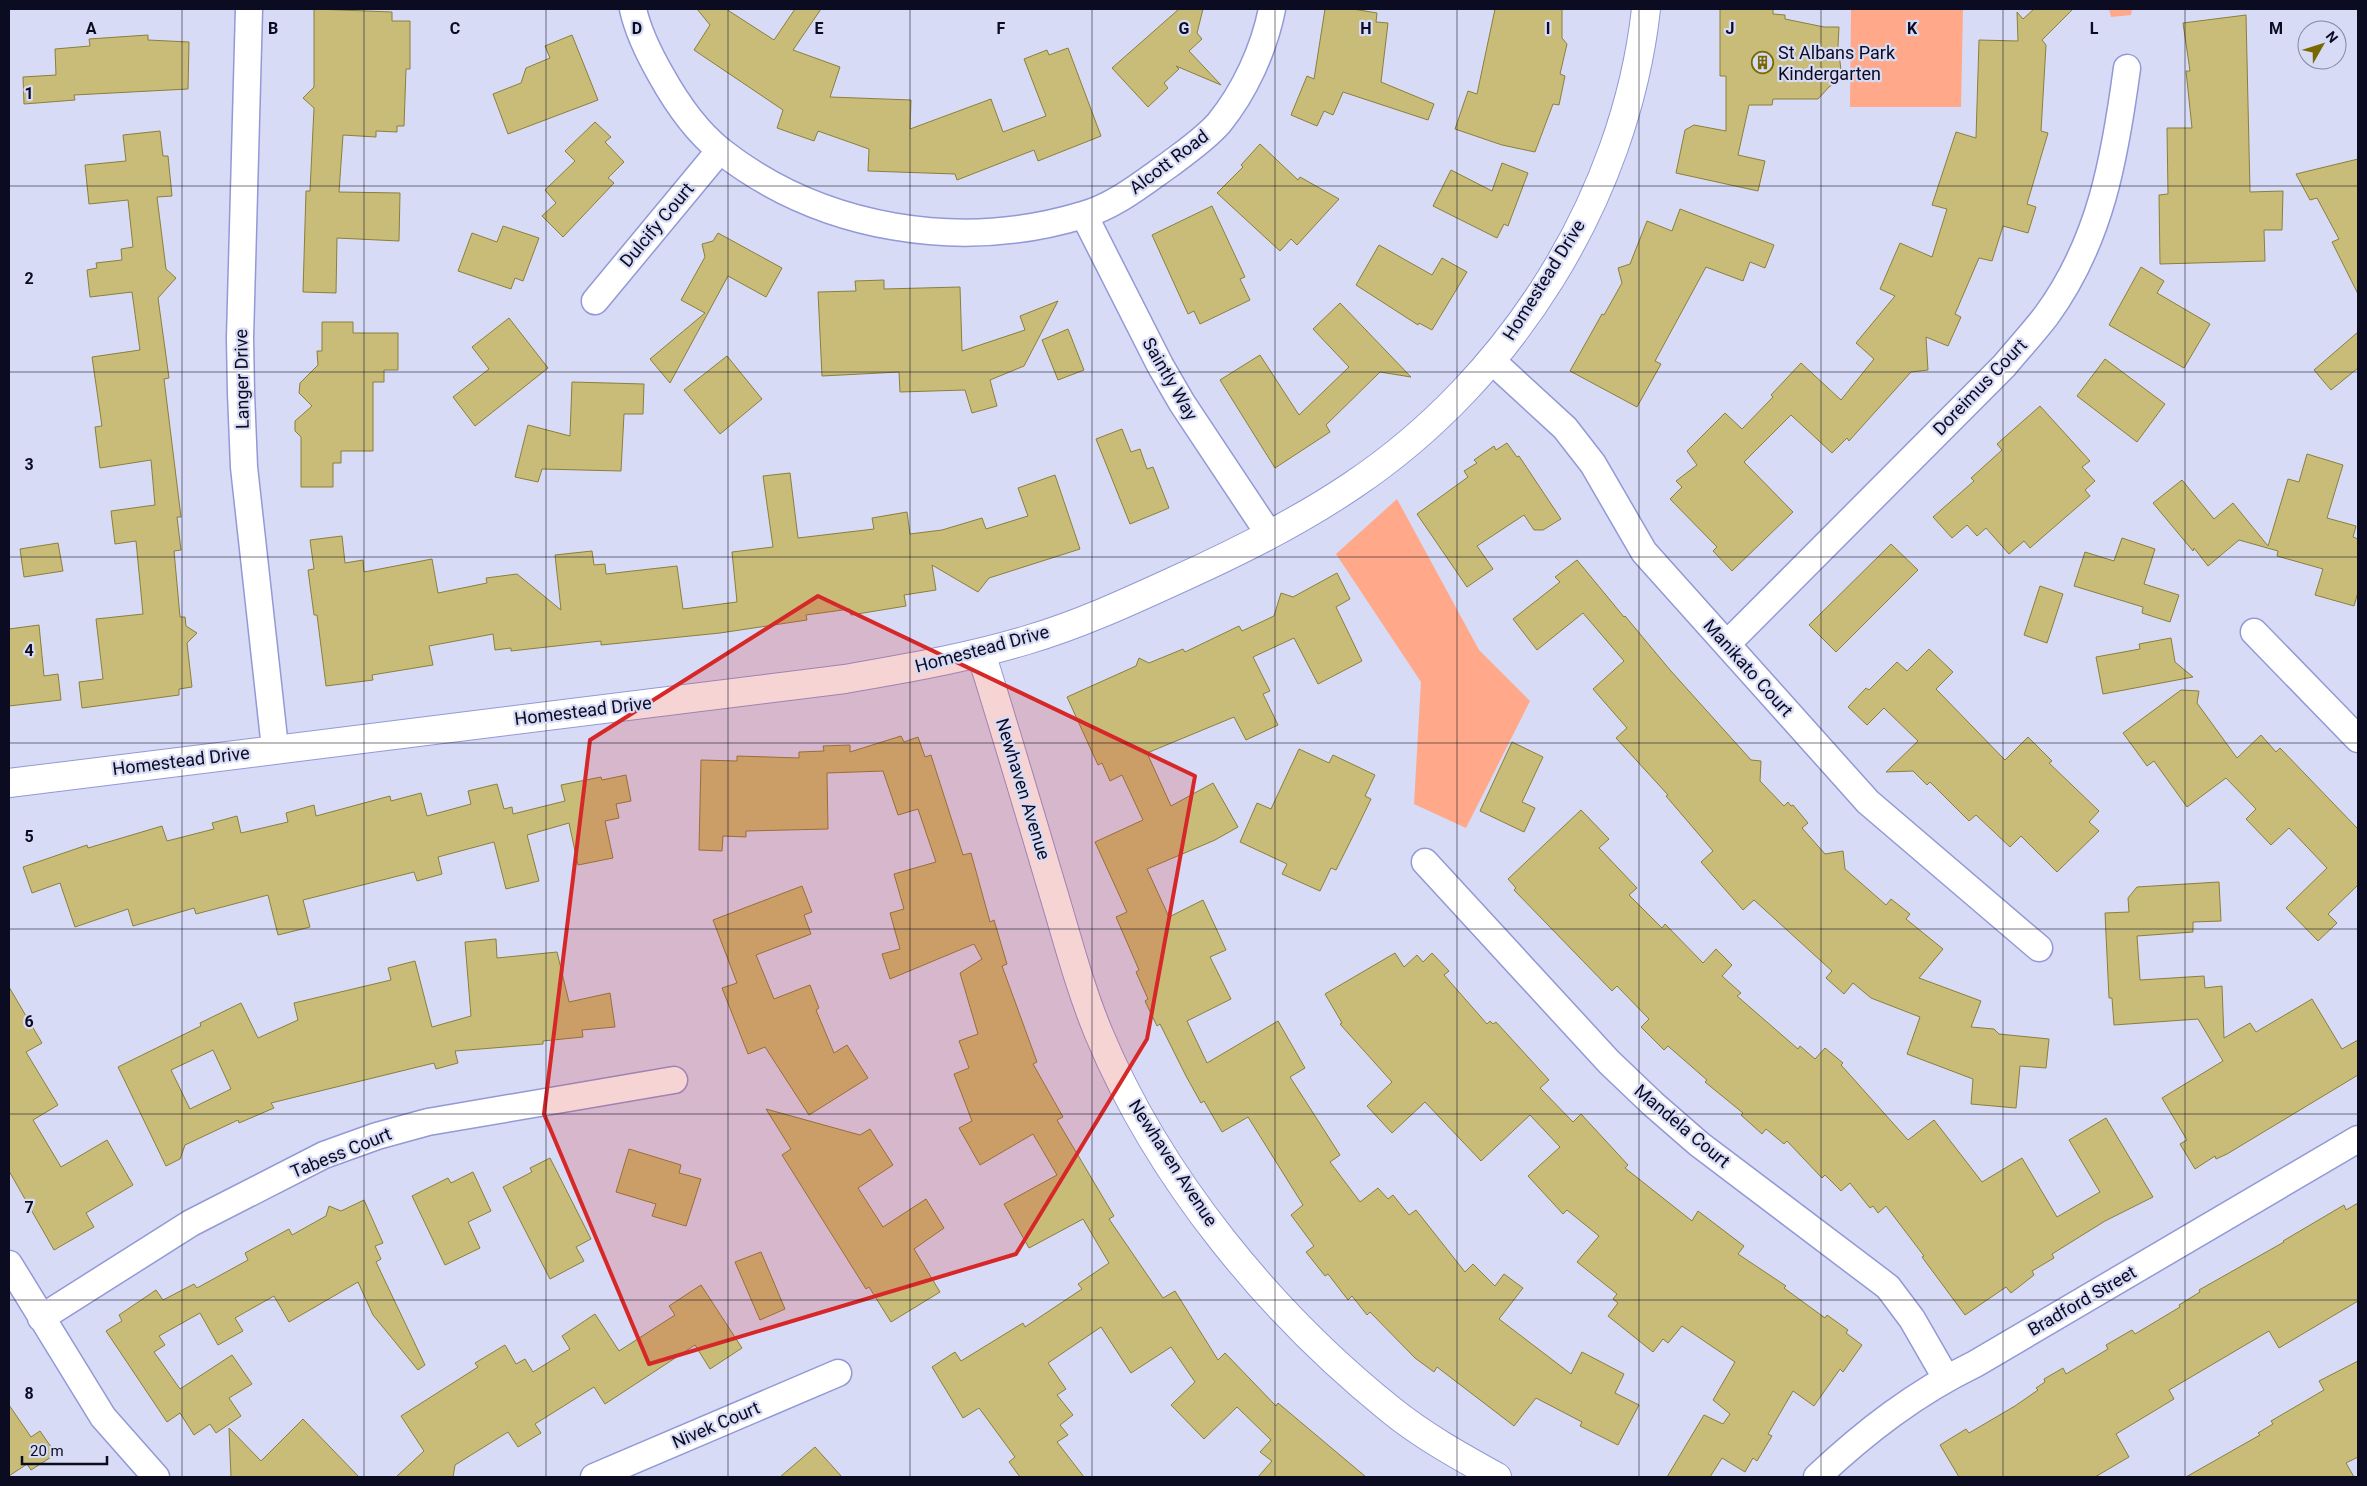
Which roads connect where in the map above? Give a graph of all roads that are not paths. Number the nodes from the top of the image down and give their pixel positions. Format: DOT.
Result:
graph roads {
  1 [pos="249,9"];
  2 [pos="633,9"];
  3 [pos="1272,9"];
  4 [pos="1646,9"];
  5 [pos="2127,68"];
  6 [pos="720,150"];
  7 [pos="1084,215"];
  8 [pos="595,301"];
  9 [pos="1491,360"];
  10 [pos="1269,534"];
  11 [pos="2254,632"];
  12 [pos="1727,644"];
  13 [pos="981,652"];
  14 [pos="2358,739"];
  15 [pos="275,748"];
  16 [pos="9,783"];
  17 [pos="1425,862"];
  18 [pos="2039,948"];
  19 [pos="674,1080"];
  20 [pos="2358,1139"];
  21 [pos="9,1264"];
  22 [pos="41,1318"];
  23 [pos="838,1373"];
  24 [pos="1946,1378"];
  25 [pos="156,1477"];
  26 [pos="594,1477"];
  27 [pos="1498,1477"];
  28 [pos="1817,1477"];
  1 -- 15 [label="street, Langer Drive"];
  2 -- 6 [label="street, Alcott Road"];
  3 -- 7 [label="street, Alcott Road"];
  4 -- 9 [label="street, Homestead Drive"];
  5 -- 12 [label="street, Doreimus Court"];
  6 -- 7 [label="street, Alcott Road"];
  6 -- 8 [label="street, Dulcify Court"];
  7 -- 10 [label="street, Saintly Way"];
  9 -- 10 [label="street, Homestead Drive"];
  9 -- 12 [label="street, Manikato Court"];
  10 -- 13 [label="street, Homestead Drive"];
  11 -- 14 [label="street"];
  12 -- 18 [label="street, Manikato Court"];
  13 -- 15 [label="street, Homestead Drive"];
  13 -- 27 [label="street, Newhaven Avenue"];
  15 -- 16 [label="street, Homestead Drive"];
  17 -- 24 [label="street, Mandela Court"];
  19 -- 22 [label="street, Tabess Court"];
  20 -- 24 [label="street, Bradford Street"];
  21 -- 22 [label="street"];
  22 -- 25 [label="street"];
  23 -- 26 [label="street, Nivek Court"];
  24 -- 28 [label="street, Bradford Street"];
}
